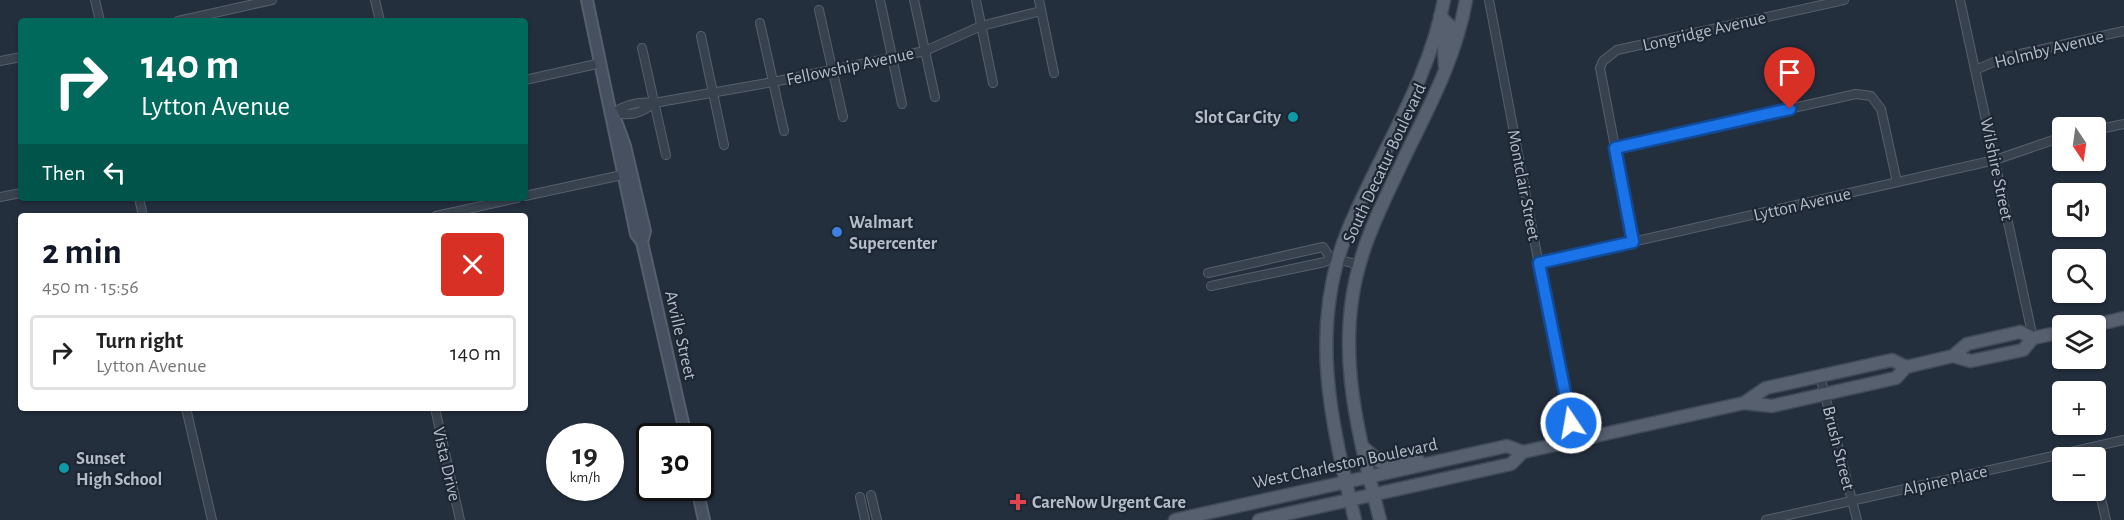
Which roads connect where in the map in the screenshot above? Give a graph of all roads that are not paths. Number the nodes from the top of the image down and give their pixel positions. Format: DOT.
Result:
graph roads {
  1 [pos="95,0"];
  2 [pos="272,0"];
  3 [pos="375,0"];
  4 [pos="587,0"];
  5 [pos="880,0"];
  6 [pos="914,0"];
  7 [pos="976,0"];
  8 [pos="1038,0"];
  9 [pos="1444,0"];
  10 [pos="1466,0"];
  11 [pos="1489,0"];
  12 [pos="1844,0"];
  13 [pos="1960,0"];
  14 [pos="819,10"];
  15 [pos="1041,11"];
  16 [pos="1440,16"];
  17 [pos="99,18"];
  18 [pos="191,18"];
  19 [pos="379,18"];
  20 [pos="760,23"];
  21 [pos="981,26"];
  22 [pos="2124,31"];
  23 [pos="700,36"];
  24 [pos="642,48"];
  25 [pos="925,51"];
  26 [pos="18,58"];
  27 [pos="892,58"];
  28 [pos="0,61"];
  29 [pos="601,63"];
  30 [pos="1975,70"];
  31 [pos="832,71"];
  32 [pos="1054,73"];
  33 [pos="1445,74"];
  34 [pos="528,79"];
  35 [pos="772,82"];
  36 [pos="993,83"];
  37 [pos="713,91"];
  38 [pos="935,97"];
  39 [pos="654,103"];
  40 [pos="902,104"];
  41 [pos="613,113"];
  42 [pos="843,117"];
  43 [pos="2124,124"];
  44 [pos="2106,128"];
  45 [pos="784,131"];
  46 [pos="2052,140"];
  47 [pos="724,145"];
  48 [pos="1615,148"];
  49 [pos="666,155"];
  50 [pos="1995,160"];
  51 [pos="629,164"];
  52 [pos="622,175"];
  53 [pos="1897,182"];
  54 [pos="18,194"];
  55 [pos="528,195"];
  56 [pos="0,197"];
  57 [pos="504,201"];
  58 [pos="639,208"];
  59 [pos="450,213"];
  60 [pos="632,218"];
  61 [pos="642,242"];
  62 [pos="1633,242"];
  63 [pos="1334,258"];
  64 [pos="1539,263"];
  65 [pos="1359,265"];
  66 [pos="1208,273"];
  67 [pos="1211,286"];
  68 [pos="2124,318"];
  69 [pos="2106,322"];
  70 [pos="2052,334"];
  71 [pos="2033,338"];
  72 [pos="1953,356"];
  73 [pos="1905,367"];
  74 [pos="1820,376"];
  75 [pos="1826,394"];
  76 [pos="1744,403"];
  77 [pos="187,411"];
  78 [pos="436,411"];
  79 [pos="683,423"];
  80 [pos="1575,440"];
  81 [pos="2124,440"];
  82 [pos="1361,445"];
  83 [pos="2093,447"];
  84 [pos="1522,452"];
  85 [pos="2052,456"];
  86 [pos="1429,463"];
  87 [pos="1369,476"];
  88 [pos="1346,481"];
  89 [pos="872,495"];
  90 [pos="1374,495"];
  91 [pos="860,497"];
  92 [pos="1350,500"];
  93 [pos="700,501"];
  94 [pos="1852,501"];
  95 [pos="2102,501"];
  96 [pos="1179,519"];
  97 [pos="212,520"];
  98 [pos="460,520"];
  99 [pos="704,520"];
  100 [pos="865,520"];
  101 [pos="877,520"];
  102 [pos="1259,520"];
  103 [pos="1355,520"];
  104 [pos="1380,520"];
  105 [pos="1766,520"];
  106 [pos="1857,520"];
  107 [pos="2106,520"];
  1 -- 17 [label="street"];
  2 -- 18 [label="street"];
  3 -- 19 [label="street"];
  4 -- 29 [label="street, Arville Street"];
  5 -- 27 [label="street"];
  6 -- 25 [label="street"];
  7 -- 21 [label="street"];
  8 -- 15 [label="street"];
  9 -- 16 [label="main road, South Decatur Boulevard"];
  10 -- 33 [label="main road, South Decatur Boulevard"];
  11 -- 64 [label="street, Montclair Street"];
  12 -- 48 [label="street, Longridge Avenue"];
  13 -- 30 [label="street, Wilshire Street"];
  14 -- 31 [label="street"];
  15 -- 21 [label="street, Fellowship Avenue"];
  15 -- 32 [label="street"];
  16 -- 33 [label="main road"];
  16 -- 63 [label="main road, South Decatur Boulevard"];
  20 -- 35 [label="street"];
  21 -- 25 [label="street, Fellowship Avenue"];
  21 -- 36 [label="street"];
  22 -- 30 [label="street, Holmby Avenue"];
  23 -- 37 [label="street"];
  24 -- 39 [label="street"];
  25 -- 27 [label="street, Fellowship Avenue"];
  25 -- 38 [label="street"];
  26 -- 28 [label="street"];
  27 -- 31 [label="street, Fellowship Avenue"];
  27 -- 40 [label="street"];
  29 -- 34 [label="street"];
  29 -- 41 [label="street, Arville Street"];
  30 -- 50 [label="street, Wilshire Street"];
  31 -- 35 [label="street, Fellowship Avenue"];
  31 -- 42 [label="street"];
  33 -- 65 [label="main road, South Decatur Boulevard"];
  35 -- 37 [label="street, Fellowship Avenue"];
  35 -- 45 [label="street"];
  37 -- 39 [label="street, Fellowship Avenue"];
  37 -- 47 [label="street"];
  39 -- 41 [label="street, Fellowship Avenue"];
  39 -- 49 [label="street"];
  41 -- 51 [label="street, Arville Street"];
  41 -- 52 [label="street, Arville Street"];
  43 -- 44 [label="street"];
  46 -- 50 [label="street, Lytton Avenue"];
  48 -- 53 [label="street"];
  48 -- 62 [label="street"];
  50 -- 53 [label="street, Lytton Avenue"];
  50 -- 71 [label="street, Wilshire Street"];
  51 -- 52 [label="street"];
  51 -- 58 [label="street, Arville Street"];
  52 -- 55 [label="street"];
  52 -- 60 [label="street, Arville Street"];
  53 -- 62 [label="street, Lytton Avenue"];
  54 -- 56 [label="street"];
  57 -- 59 [label="street"];
  58 -- 60 [label="street"];
  58 -- 61 [label="street, Arville Street"];
  60 -- 61 [label="street, Arville Street"];
  61 -- 79 [label="street, Arville Street"];
  62 -- 64 [label="street, Lytton Avenue"];
  63 -- 65 [label="street"];
  63 -- 66 [label="street"];
  63 -- 67 [label="street"];
  63 -- 88 [label="main road, South Decatur Boulevard"];
  64 -- 80 [label="street, Montclair Street"];
  65 -- 82 [label="main road, South Decatur Boulevard"];
  68 -- 69 [label="main road"];
  70 -- 71 [label="main road, West Charleston Boulevard"];
  71 -- 72 [label="main road, West Charleston Boulevard"];
  71 -- 72 [label="main road, West Charleston Boulevard"];
  72 -- 73 [label="main road, West Charleston Boulevard"];
  73 -- 74 [label="main road, West Charleston Boulevard"];
  73 -- 75 [label="main road, West Charleston Boulevard"];
  74 -- 75 [label="street, Brush Street"];
  74 -- 76 [label="main road, West Charleston Boulevard"];
  75 -- 76 [label="main road, West Charleston Boulevard"];
  75 -- 94 [label="street, Brush Street"];
  76 -- 80 [label="main road, West Charleston Boulevard"];
  77 -- 97 [label="street"];
  78 -- 98 [label="street, Vista Drive"];
  80 -- 84 [label="main road, West Charleston Boulevard"];
  81 -- 83 [label="street, Alpine Place"];
  82 -- 86 [label="main road"];
  82 -- 87 [label="main road, South Decatur Boulevard"];
  84 -- 86 [label="main road, West Charleston Boulevard"];
  84 -- 90 [label="main road, West Charleston Boulevard"];
  85 -- 94 [label="street, Alpine Place"];
  86 -- 87 [label="main road, West Charleston Boulevard"];
  87 -- 88 [label="main road, West Charleston Boulevard"];
  87 -- 90 [label="main road, South Decatur Boulevard"];
  88 -- 92 [label="main road, South Decatur Boulevard"];
  88 -- 96 [label="main road, West Charleston Boulevard"];
  89 -- 101 [label="street"];
  90 -- 92 [label="main road, West Charleston Boulevard"];
  90 -- 104 [label="main road, South Decatur Boulevard"];
  91 -- 100 [label="street"];
  92 -- 102 [label="main road, West Charleston Boulevard"];
  92 -- 103 [label="main road, South Decatur Boulevard"];
  93 -- 99 [label="street"];
  94 -- 105 [label="street, Alpine Place"];
  94 -- 106 [label="street, Brush Street"];
  95 -- 107 [label="street"];
}
